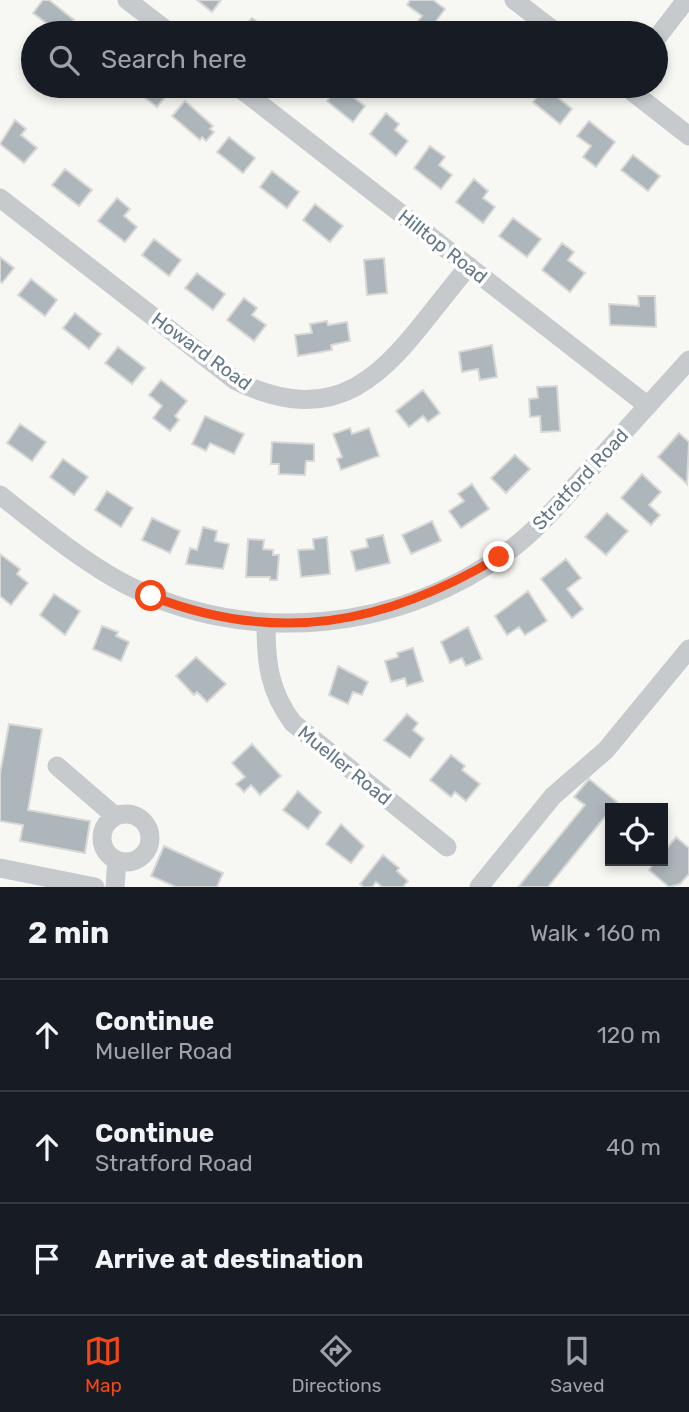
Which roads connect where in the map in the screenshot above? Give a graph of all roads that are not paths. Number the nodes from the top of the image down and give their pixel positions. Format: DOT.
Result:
graph roads {
  1 [pos="127,0"];
  2 [pos="514,0"];
  3 [pos="686,0"];
  4 [pos="154,21"];
  5 [pos="541,21"];
  6 [pos="668,23"];
  7 [pos="252,98"];
  8 [pos="640,98"];
  9 [pos="689,136"];
  10 [pos="0,198"];
  11 [pos="469,266"];
  12 [pos="689,360"];
  13 [pos="648,406"];
  14 [pos="0,495"];
  15 [pos="266,623"];
  16 [pos="689,649"];
  17 [pos="57,766"];
  18 [pos="115,816"];
  19 [pos="447,848"];
  20 [pos="117,860"];
  21 [pos="0,868"];
  22 [pos="95,887"];
  23 [pos="115,887"];
  24 [pos="479,887"];
  1 -- 4 [label="street"];
  2 -- 5 [label="street"];
  3 -- 6 [label="street"];
  7 -- 11 [label="street, Hilltop Road"];
  8 -- 9 [label="street"];
  10 -- 11 [label="street, Howard Road"];
  11 -- 13 [label="street, Hilltop Road"];
  12 -- 13 [label="street, Stratford Road"];
  13 -- 15 [label="street, Stratford Road"];
  14 -- 15 [label="street"];
  15 -- 19 [label="street, Mueller Road"];
  16 -- 24 [label="street"];
  17 -- 18 [label="street"];
  18 -- 20 [label="street"];
  18 -- 20 [label="street"];
  20 -- 23 [label="street"];
  21 -- 22 [label="street"];
}
